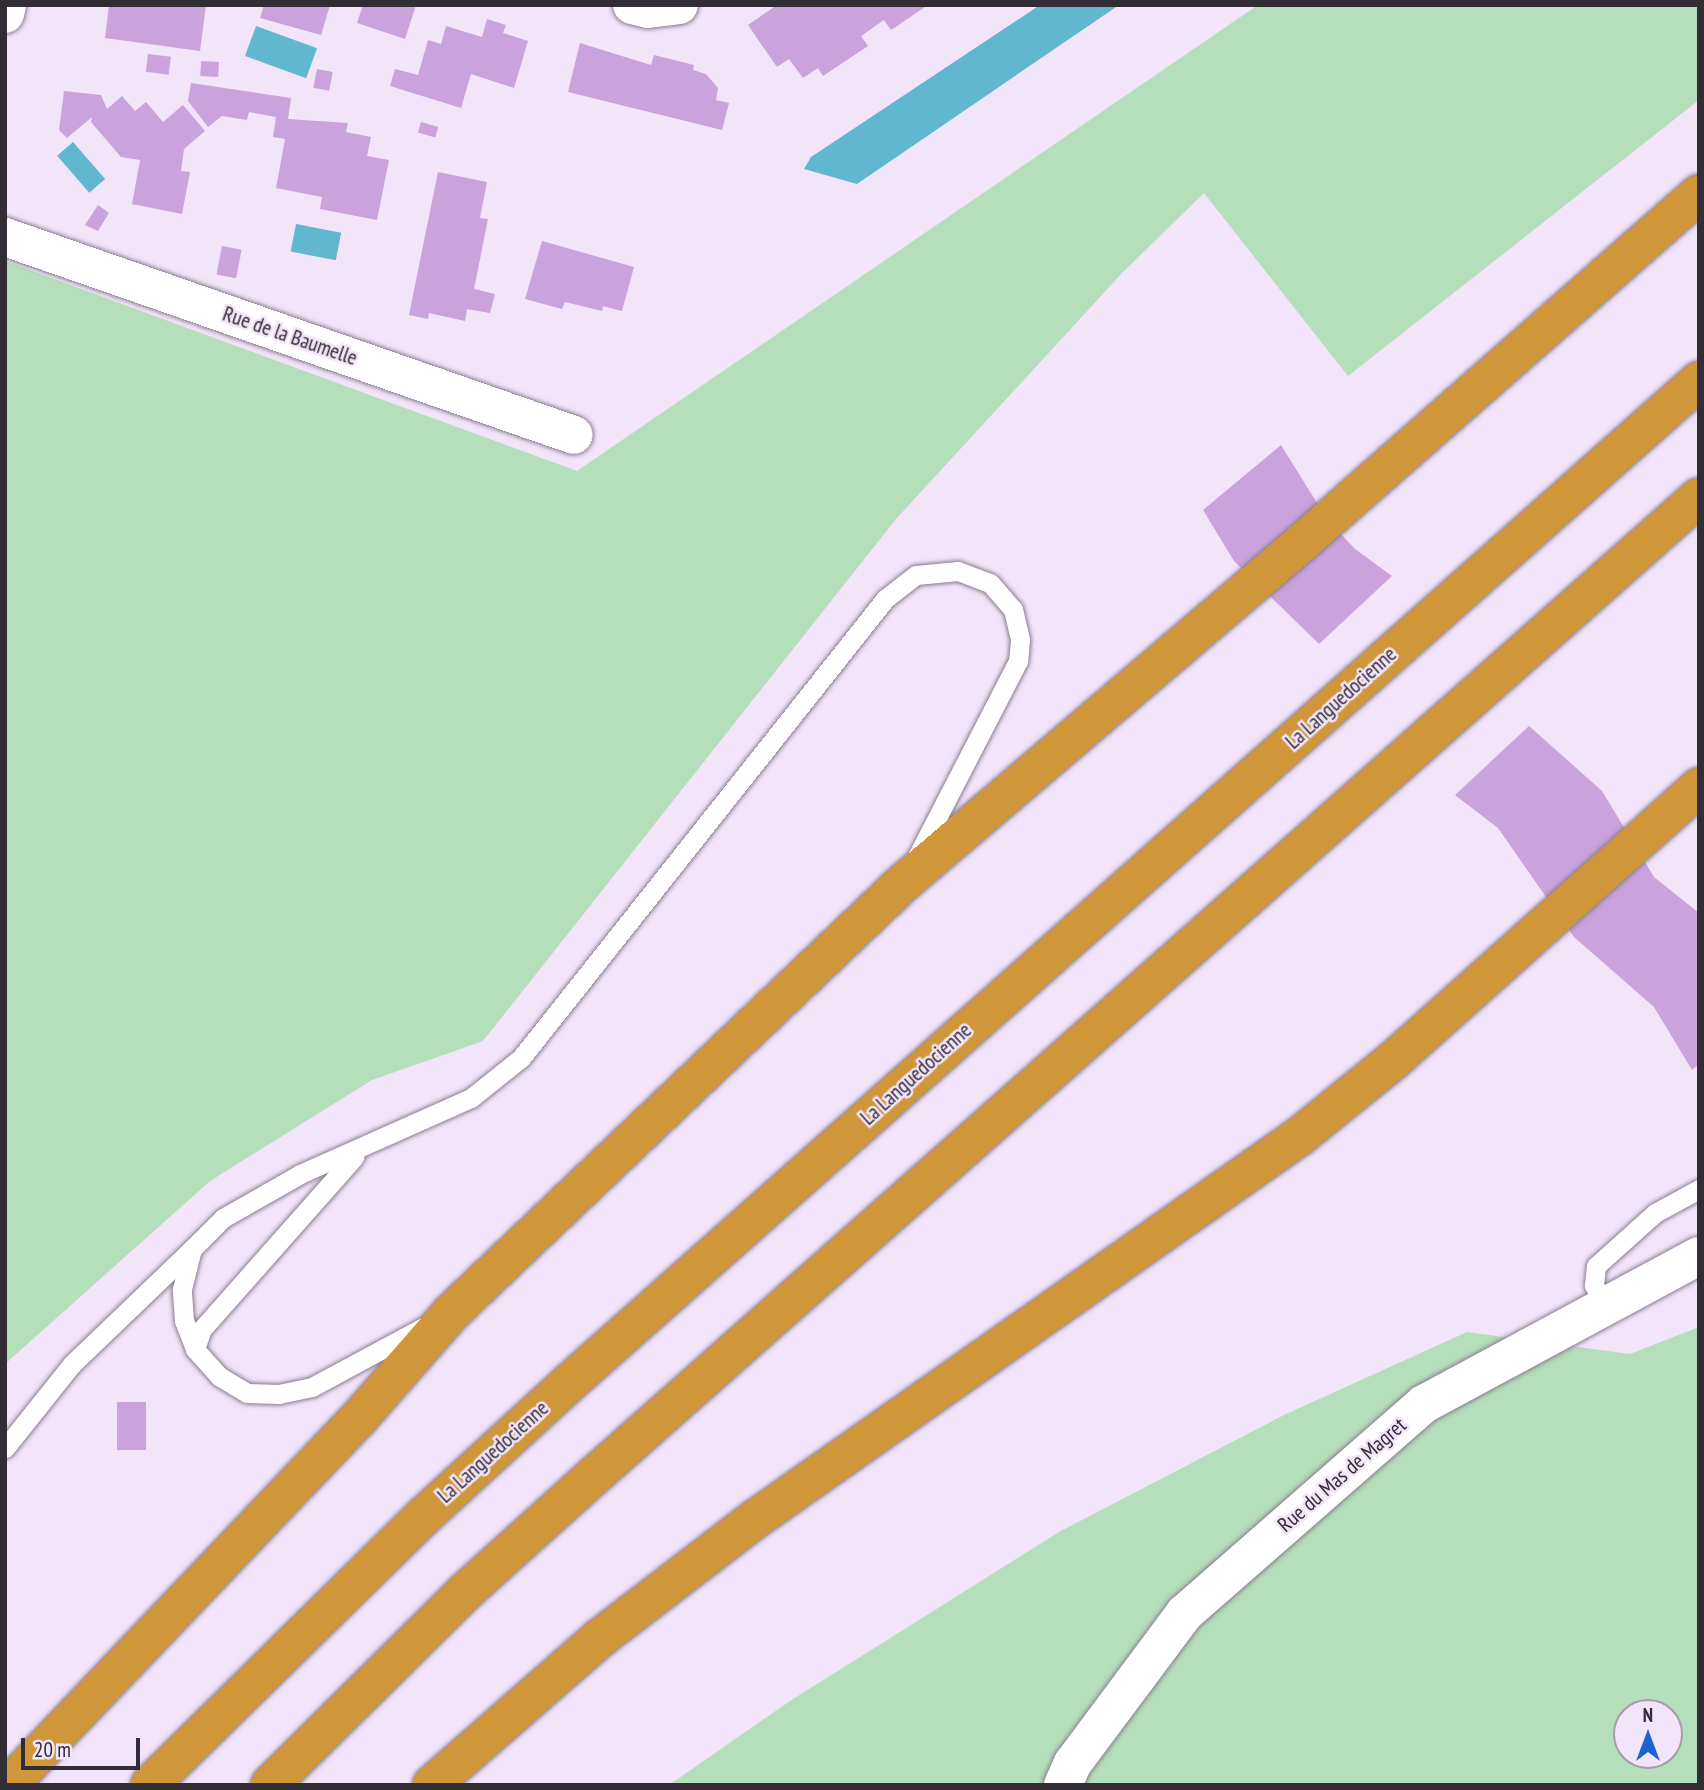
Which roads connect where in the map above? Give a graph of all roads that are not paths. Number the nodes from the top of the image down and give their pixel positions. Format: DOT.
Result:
graph roads {
  1 [pos="7,5"];
  2 [pos="632,5"];
  3 [pos="679,5"];
  4 [pos="5,14"];
  5 [pos="1699,194"];
  6 [pos="5,237"];
  7 [pos="1699,381"];
  8 [pos="574,435"];
  9 [pos="1699,497"];
  10 [pos="1699,787"];
  11 [pos="902,884"];
  12 [pos="358,1152"];
  13 [pos="1699,1189"];
  14 [pos="192,1249"];
  15 [pos="1699,1256"];
  16 [pos="1605,1306"];
  17 [pos="452,1312"];
  18 [pos="195,1349"];
  19 [pos="5,1448"];
  20 [pos="9,1785"];
  21 [pos="150,1785"];
  22 [pos="270,1785"];
  23 [pos="432,1785"];
  24 [pos="1063,1785"];
  1 -- 4 [label="street"];
  2 -- 3 [label="street"];
  5 -- 11 [label="highway"];
  6 -- 8 [label="street, Rue de la Baumelle"];
  7 -- 21 [label="highway, La Languedocienne"];
  9 -- 22 [label="highway"];
  10 -- 23 [label="highway"];
  11 -- 12 [label="lane"];
  11 -- 17 [label="highway"];
  12 -- 14 [label="lane"];
  12 -- 18 [label="lane"];
  13 -- 16 [label="lane"];
  14 -- 18 [label="lane"];
  14 -- 19 [label="lane"];
  15 -- 16 [label="street, Rue du Mas de Magret"];
  16 -- 24 [label="street, Rue du Mas de Magret"];
  17 -- 18 [label="lane"];
  17 -- 20 [label="highway"];
}
